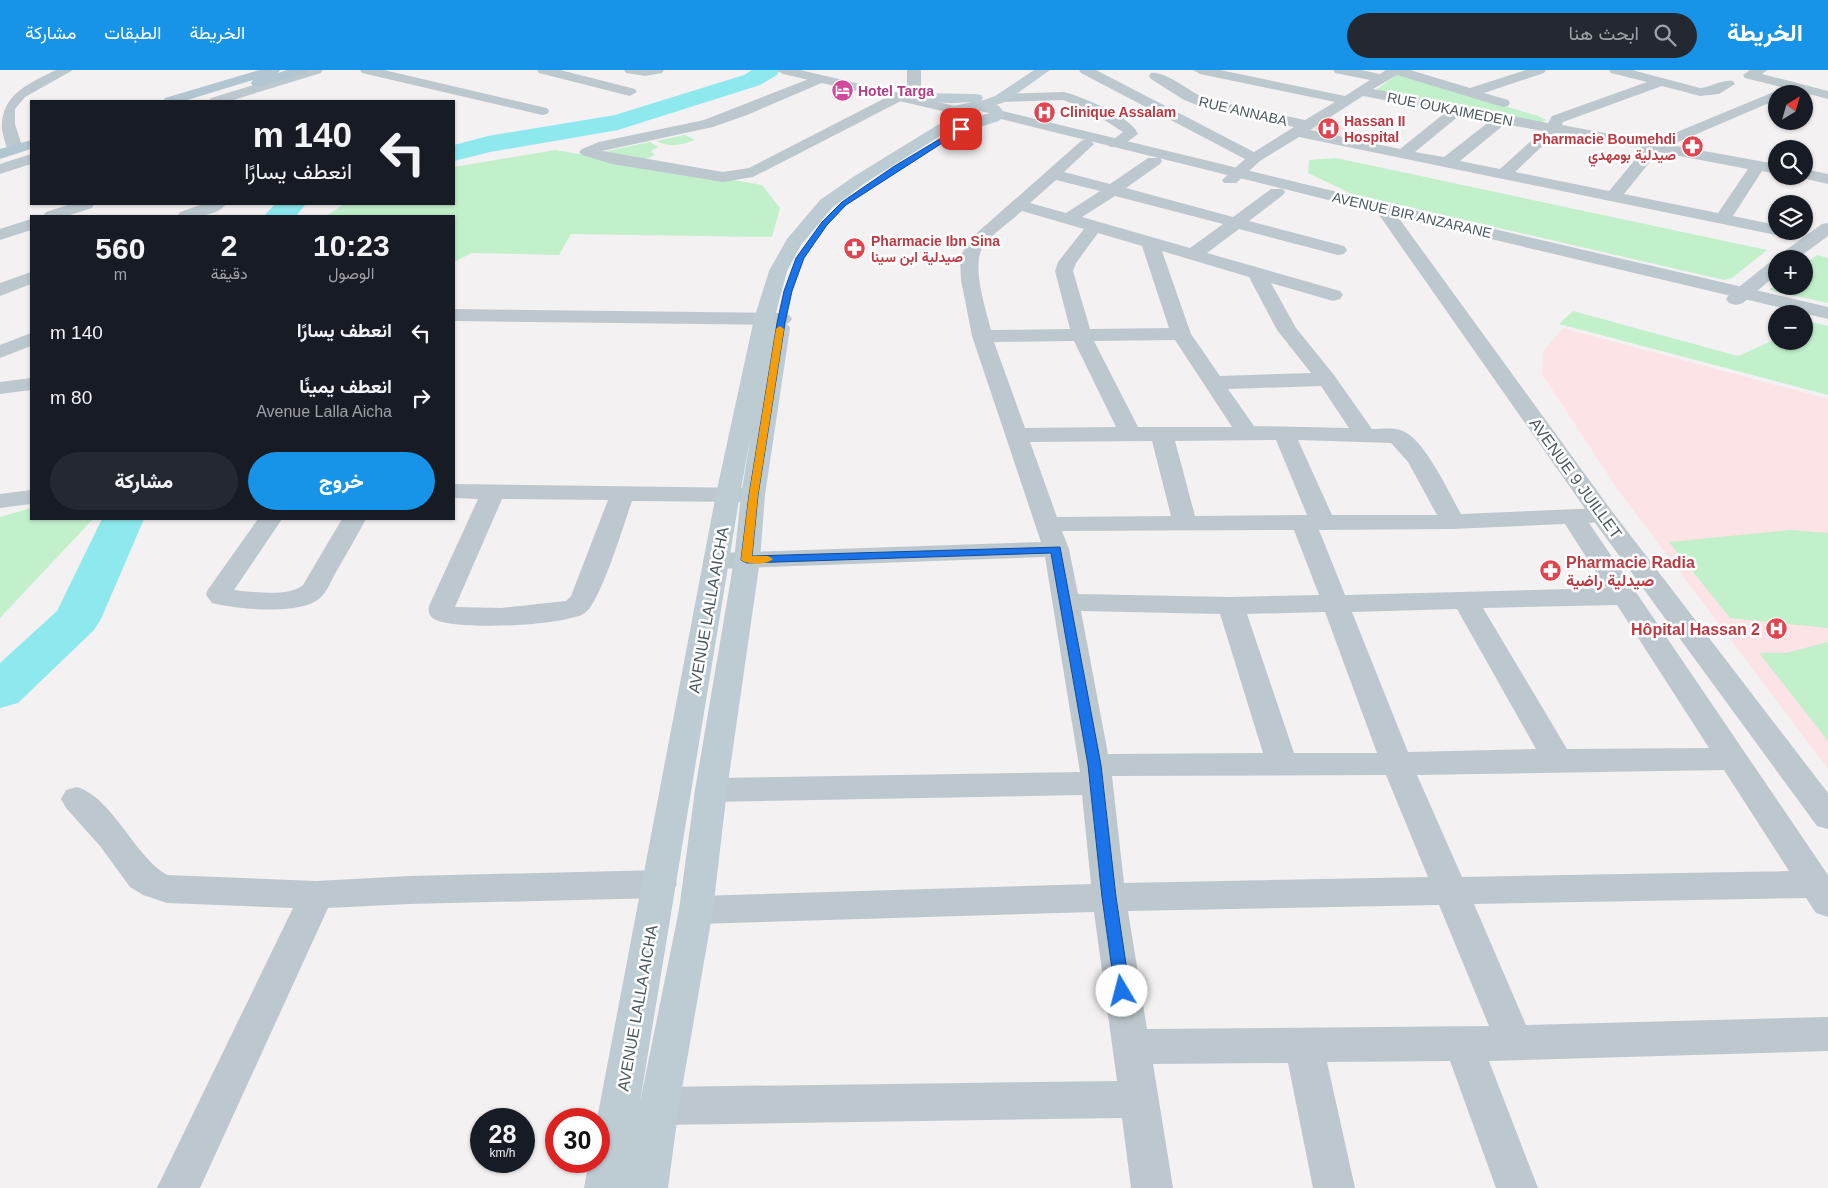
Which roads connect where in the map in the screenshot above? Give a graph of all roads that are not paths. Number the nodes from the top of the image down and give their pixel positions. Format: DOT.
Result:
graph roads {
  1 [pos="66,70"];
  2 [pos="274,70"];
  3 [pos="301,70"];
  4 [pos="316,70"];
  5 [pos="367,70"];
  6 [pos="547,70"];
  7 [pos="632,70"];
  8 [pos="657,70"];
  9 [pos="914,70"];
  10 [pos="1043,70"];
  11 [pos="1086,70"];
  12 [pos="1200,70"];
  13 [pos="1340,70"];
  14 [pos="1396,70"];
  15 [pos="1539,70"];
  16 [pos="1616,70"];
  17 [pos="1760,70"];
  18 [pos="787,71"];
  19 [pos="1175,72"];
  20 [pos="816,74"];
  21 [pos="1156,76"];
  22 [pos="1701,77"];
  23 [pos="1382,78"];
  24 [pos="1661,82"];
  25 [pos="1260,83"];
  26 [pos="1114,85"];
  27 [pos="1787,85"];
  28 [pos="1360,91"];
  29 [pos="1755,91"];
  30 [pos="1813,91"];
  31 [pos="630,92"];
  32 [pos="893,92"];
  33 [pos="916,92"];
  34 [pos="1470,93"];
  35 [pos="1768,93"];
  36 [pos="1828,95"];
  37 [pos="1768,98"];
  38 [pos="173,100"];
  39 [pos="202,100"];
  40 [pos="219,100"];
  41 [pos="1346,100"];
  42 [pos="1216,106"];
  43 [pos="983,109"];
  44 [pos="1458,110"];
  45 [pos="542,111"];
  46 [pos="1502,119"];
  47 [pos="1555,124"];
  48 [pos="1302,129"];
  49 [pos="1086,144"];
  50 [pos="1115,144"];
  51 [pos="30,145"];
  52 [pos="1654,146"];
  53 [pos="30,152"];
  54 [pos="1403,154"];
  55 [pos="1255,158"];
  56 [pos="30,159"];
  57 [pos="3,161"];
  58 [pos="1154,161"];
  59 [pos="1447,163"];
  60 [pos="1758,165"];
  61 [pos="1768,167"];
  62 [pos="1053,174"];
  63 [pos="24,175"];
  64 [pos="1502,175"];
  65 [pos="1233,176"];
  66 [pos="1813,176"];
  67 [pos="1828,179"];
  68 [pos="1113,190"];
  69 [pos="1277,192"];
  70 [pos="1613,197"];
  71 [pos="215,205"];
  72 [pos="1020,205"];
  73 [pos="86,208"];
  74 [pos="1386,214"];
  75 [pos="56,215"];
  76 [pos="189,215"];
  77 [pos="1068,219"];
  78 [pos="1722,219"];
  79 [pos="1236,222"];
  80 [pos="30,224"];
  81 [pos="1094,227"];
  82 [pos="1768,228"];
  83 [pos="1828,228"];
  84 [pos="0,235"];
  85 [pos="1802,240"];
  86 [pos="1807,242"];
  87 [pos="1150,243"];
  88 [pos="1338,250"];
  89 [pos="1797,250"];
  90 [pos="1828,253"];
  91 [pos="1193,255"];
  92 [pos="1256,272"];
  93 [pos="1768,272"];
  94 [pos="30,278"];
  95 [pos="0,290"];
  96 [pos="1333,295"];
  97 [pos="1739,296"];
  98 [pos="1768,305"];
  99 [pos="1828,313"];
  100 [pos="455,315"];
  101 [pos="1813,318"];
  102 [pos="773,319"];
  103 [pos="1828,322"];
  104 [pos="1182,334"];
  105 [pos="982,336"];
  106 [pos="1082,336"];
  107 [pos="30,339"];
  108 [pos="0,352"];
  109 [pos="1326,379"];
  110 [pos="1214,383"];
  111 [pos="30,384"];
  112 [pos="0,388"];
  113 [pos="1284,433"];
  114 [pos="1130,434"];
  115 [pos="1248,434"];
  116 [pos="1364,434"];
  117 [pos="1015,435"];
  118 [pos="1162,435"];
  119 [pos="455,491"];
  120 [pos="493,492"];
  121 [pos="623,492"];
  122 [pos="741,494"];
  123 [pos="30,497"];
  124 [pos="0,501"];
  125 [pos="1602,515"];
  126 [pos="1573,517"];
  127 [pos="269,520"];
  128 [pos="353,520"];
  129 [pos="1453,522"];
  130 [pos="1313,523"];
  131 [pos="1047,524"];
  132 [pos="1185,524"];
  133 [pos="1056,549"];
  134 [pos="747,560"];
  135 [pos="716,561"];
  136 [pos="1626,596"];
  137 [pos="1465,600"];
  138 [pos="1066,602"];
  139 [pos="1334,602"];
  140 [pos="1231,606"];
  141 [pos="1733,759"];
  142 [pos="1558,760"];
  143 [pos="1282,763"];
  144 [pos="1398,764"];
  145 [pos="1096,774"];
  146 [pos="710,790"];
  147 [pos="77,799"];
  148 [pos="1828,817"];
  149 [pos="660,884"];
  150 [pos="1450,891"];
  151 [pos="1822,894"];
  152 [pos="316,895"];
  153 [pos="1109,897"];
  154 [pos="696,910"];
  155 [pos="1828,1034"];
  156 [pos="1462,1043"];
  157 [pos="1515,1043"];
  158 [pos="1304,1046"];
  159 [pos="1131,1047"];
  160 [pos="1139,1099"];
  161 [pos="659,1106"];
  162 [pos="178,1188"];
  163 [pos="605,1188"];
  164 [pos="646,1188"];
  165 [pos="1152,1188"];
  166 [pos="1334,1188"];
  167 [pos="1517,1188"];
  1 -- 57 [label="street"];
  2 -- 38 [label="main road"];
  3 -- 39 [label="main road"];
  4 -- 40 [label="street"];
  5 -- 45 [label="street"];
  6 -- 31 [label="street"];
  7 -- 8 [label="street"];
  9 -- 33 [label="street"];
  10 -- 43 [label="main road, AVENUE LALLA AICHA"];
  11 -- 26 [label="street"];
  12 -- 25 [label="street"];
  13 -- 23 [label="street"];
  14 -- 23 [label="street"];
  14 -- 34 [label="street"];
  15 -- 34 [label="street"];
  16 -- 24 [label="street"];
  17 -- 27 [label="street"];
  18 -- 20 [label="street, AVENUE BIR ANZARANE"];
  19 -- 21 [label="street"];
  20 -- 32 [label="street, AVENUE BIR ANZARANE"];
  20 -- 32 [label="street"];
  21 -- 26 [label="street"];
  21 -- 42 [label="street, RUE ANNABA"];
  22 -- 24 [label="street"];
  23 -- 28 [label="street"];
  24 -- 47 [label="street"];
  25 -- 41 [label="street"];
  25 -- 42 [label="street"];
  26 -- 55 [label="street"];
  28 -- 41 [label="street"];
  28 -- 44 [label="street, RUE OUKAIMEDEN"];
  29 -- 35 [label="street"];
  30 -- 36 [label="street"];
  32 -- 33 [label="street, AVENUE BIR ANZARANE"];
  32 -- 43 [label="street, AVENUE BIR ANZARANE"];
  33 -- 43 [label="street, AVENUE BIR ANZARANE"];
  33 -- 43 [label="main road"];
  34 -- 47 [label="street"];
  37 -- 52 [label="street"];
  41 -- 48 [label="street"];
  42 -- 48 [label="street, RUE ANNABA"];
  43 -- 49 [label="street, AVENUE BIR ANZARANE"];
  43 -- 50 [label="street, AVENUE BIR ANZARANE"];
  43 -- 50 [label="street"];
  43 -- 102 [label="main road, AVENUE LALLA AICHA"];
  44 -- 46 [label="street, RUE OUKAIMEDEN"];
  44 -- 54 [label="street"];
  46 -- 47 [label="street, RUE OUKAIMEDEN"];
  46 -- 59 [label="street"];
  47 -- 52 [label="street, RUE OUKAIMEDEN"];
  47 -- 64 [label="street"];
  48 -- 54 [label="street, RUE ANNABA"];
  48 -- 55 [label="street"];
  49 -- 58 [label="street, AVENUE BIR ANZARANE"];
  49 -- 62 [label="street"];
  50 -- 65 [label="street, AVENUE BIR ANZARANE"];
  51 -- 57 [label="main road"];
  52 -- 60 [label="street, RUE OUKAIMEDEN"];
  52 -- 70 [label="street"];
  53 -- 57 [label="main road"];
  54 -- 59 [label="street, RUE ANNABA"];
  55 -- 65 [label="street"];
  56 -- 57 [label="street"];
  57 -- 63 [label="street"];
  58 -- 65 [label="street, AVENUE BIR ANZARANE"];
  58 -- 68 [label="street"];
  59 -- 64 [label="street, RUE ANNABA"];
  60 -- 61 [label="street, RUE OUKAIMEDEN"];
  60 -- 78 [label="street"];
  62 -- 68 [label="street"];
  62 -- 72 [label="street"];
  64 -- 70 [label="street, RUE ANNABA"];
  65 -- 69 [label="street, AVENUE BIR ANZARANE"];
  65 -- 74 [label="street, AVENUE BIR ANZARANE"];
  66 -- 67 [label="street"];
  68 -- 77 [label="street"];
  68 -- 79 [label="street"];
  69 -- 74 [label="street, AVENUE BIR ANZARANE"];
  69 -- 79 [label="street"];
  70 -- 78 [label="street, RUE ANNABA"];
  71 -- 76 [label="street"];
  72 -- 77 [label="street"];
  72 -- 105 [label="street"];
  73 -- 75 [label="street"];
  74 -- 97 [label="street, AVENUE BIR ANZARANE"];
  74 -- 125 [label="street, AVENUE 9 JUILLET"];
  77 -- 81 [label="street"];
  78 -- 82 [label="street, RUE ANNABA"];
  79 -- 88 [label="street"];
  79 -- 91 [label="street"];
  80 -- 84 [label="street"];
  81 -- 87 [label="street"];
  81 -- 106 [label="street"];
  83 -- 86 [label="street"];
  85 -- 86 [label="street"];
  86 -- 89 [label="street"];
  86 -- 90 [label="street"];
  87 -- 91 [label="street"];
  87 -- 104 [label="street"];
  91 -- 92 [label="street"];
  92 -- 96 [label="street"];
  92 -- 109 [label="street"];
  93 -- 97 [label="street"];
  94 -- 95 [label="street"];
  97 -- 98 [label="street, AVENUE BIR ANZARANE"];
  97 -- 99 [label="street, AVENUE BIR ANZARANE"];
  100 -- 102 [label="street"];
  101 -- 103 [label="street"];
  102 -- 122 [label="main road, AVENUE LALLA AICHA"];
  104 -- 106 [label="street"];
  104 -- 110 [label="street"];
  105 -- 106 [label="street"];
  105 -- 117 [label="street"];
  106 -- 114 [label="street"];
  107 -- 108 [label="street"];
  109 -- 110 [label="street"];
  109 -- 116 [label="street"];
  110 -- 115 [label="street"];
  111 -- 112 [label="street"];
  113 -- 115 [label="street"];
  113 -- 116 [label="street"];
  113 -- 130 [label="street"];
  114 -- 117 [label="street"];
  114 -- 118 [label="street"];
  115 -- 118 [label="street"];
  116 -- 129 [label="street"];
  117 -- 131 [label="street"];
  118 -- 132 [label="street"];
  119 -- 120 [label="street"];
  120 -- 121 [label="street"];
  120 -- 121 [label="street"];
  121 -- 122 [label="street"];
  122 -- 134 [label="main road, AVENUE LALLA AICHA"];
  122 -- 135 [label="main road, AVENUE LALLA AICHA"];
  123 -- 124 [label="street"];
  125 -- 126 [label="street"];
  125 -- 148 [label="street, AVENUE 9 JUILLET"];
  126 -- 129 [label="street"];
  126 -- 136 [label="street"];
  127 -- 128 [label="street"];
  129 -- 130 [label="street"];
  130 -- 132 [label="street"];
  130 -- 139 [label="street"];
  131 -- 132 [label="street"];
  131 -- 133 [label="street"];
  133 -- 134 [label="street"];
  133 -- 138 [label="street"];
  134 -- 135 [label="street"];
  134 -- 146 [label="main road, AVENUE LALLA AICHA"];
  135 -- 149 [label="main road, AVENUE LALLA AICHA"];
  136 -- 137 [label="street"];
  136 -- 141 [label="street"];
  137 -- 139 [label="street"];
  137 -- 142 [label="street"];
  138 -- 140 [label="street"];
  138 -- 145 [label="street"];
  139 -- 140 [label="street"];
  139 -- 144 [label="street"];
  140 -- 143 [label="street"];
  141 -- 142 [label="street"];
  141 -- 151 [label="street"];
  142 -- 144 [label="street"];
  143 -- 144 [label="street"];
  143 -- 145 [label="street"];
  144 -- 150 [label="street"];
  145 -- 146 [label="street"];
  145 -- 153 [label="street"];
  146 -- 154 [label="main road, AVENUE LALLA AICHA"];
  147 -- 152 [label="street"];
  149 -- 152 [label="street"];
  149 -- 163 [label="main road, AVENUE LALLA AICHA"];
  150 -- 151 [label="street"];
  150 -- 153 [label="street"];
  150 -- 157 [label="street"];
  152 -- 162 [label="street"];
  153 -- 154 [label="street"];
  153 -- 159 [label="street"];
  154 -- 161 [label="main road, AVENUE LALLA AICHA"];
  155 -- 157 [label="street"];
  156 -- 157 [label="street"];
  156 -- 158 [label="street"];
  156 -- 167 [label="street"];
  158 -- 159 [label="street"];
  158 -- 166 [label="street"];
  159 -- 160 [label="street"];
  160 -- 161 [label="street"];
  160 -- 165 [label="street"];
  161 -- 164 [label="main road, AVENUE LALLA AICHA"];
}
